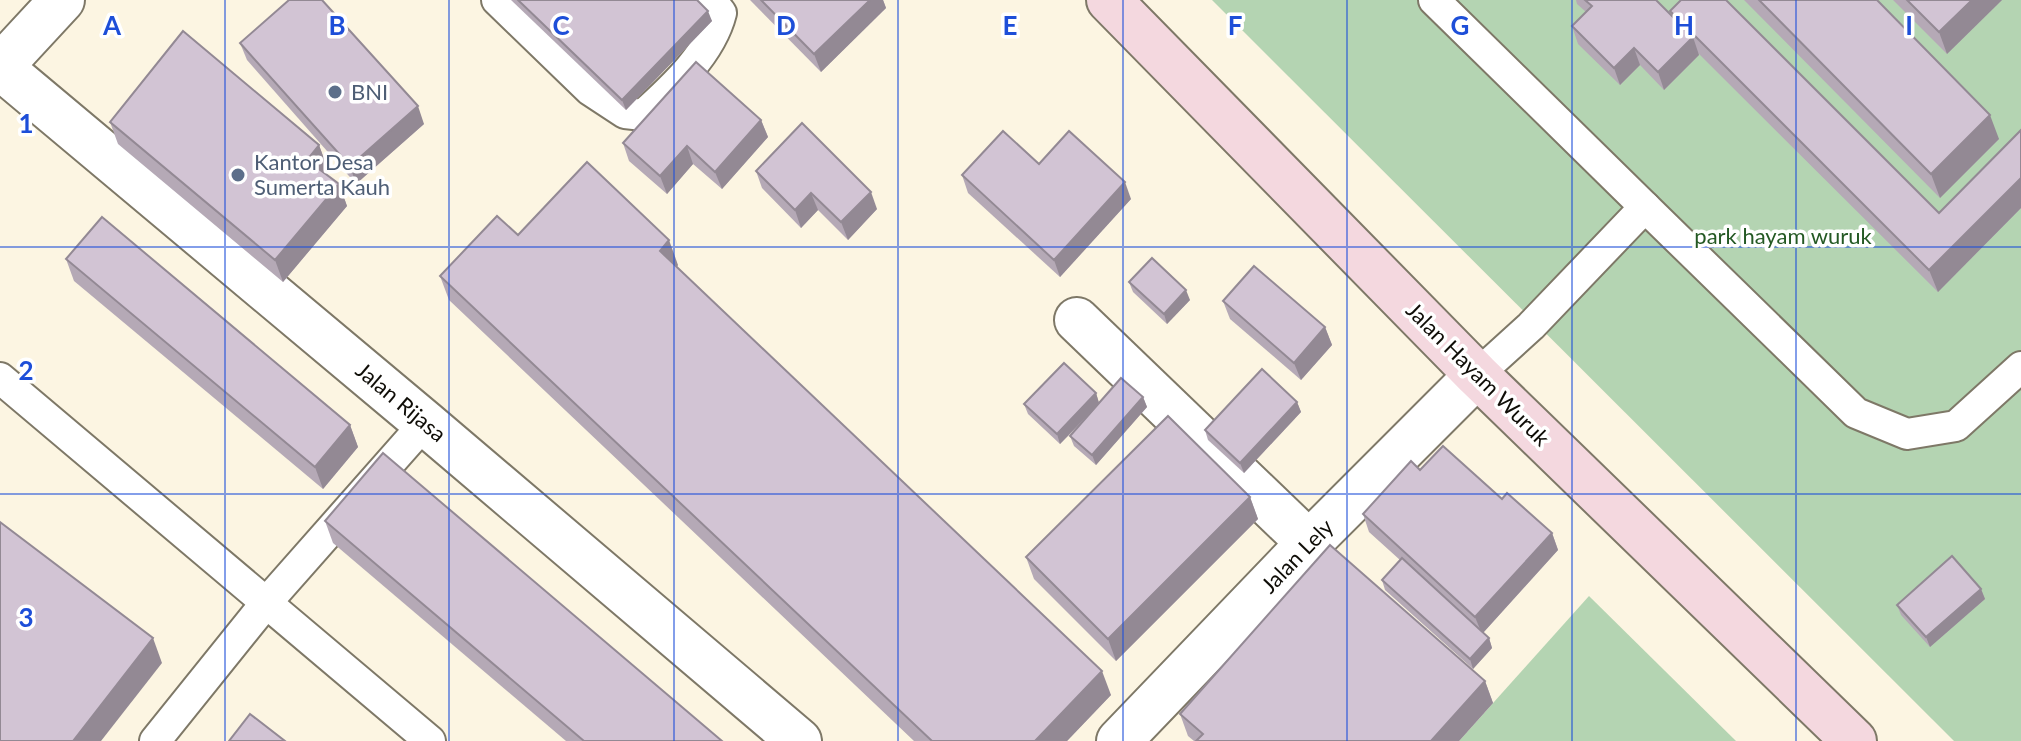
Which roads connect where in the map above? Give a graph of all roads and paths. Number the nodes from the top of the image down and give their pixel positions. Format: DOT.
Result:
graph roads {
  1 [pos="62,0"];
  2 [pos="497,0"];
  3 [pos="711,0"];
  4 [pos="1109,0"];
  5 [pos="1434,0"];
  6 [pos="0,67"];
  7 [pos="1645,207"];
  8 [pos="1077,320"];
  9 [pos="2021,367"];
  10 [pos="1477,375"];
  11 [pos="0,378"];
  12 [pos="425,423"];
  13 [pos="1309,543"];
  14 [pos="266,603"];
  15 [pos="155,741"];
  16 [pos="430,741"];
  17 [pos="799,741"];
  18 [pos="1119,741"];
  19 [pos="1854,741"];
  1 -- 6 [label="street"];
  2 -- 3 [label="lane"];
  4 -- 10 [label="main road, Jalan Hayam Wuruk"];
  5 -- 7 [label="lane"];
  6 -- 12 [label="street, Jalan Rijasa"];
  7 -- 9 [label="lane"];
  7 -- 10 [label="lane"];
  8 -- 13 [label="street"];
  10 -- 13 [label="street, Jalan Lely"];
  10 -- 19 [label="main road, Jalan Hayam Wuruk"];
  11 -- 14 [label="lane"];
  12 -- 14 [label="lane"];
  12 -- 17 [label="street, Jalan Rijasa"];
  13 -- 18 [label="street, Jalan Lely"];
  14 -- 15 [label="lane"];
  14 -- 16 [label="lane"];
}
